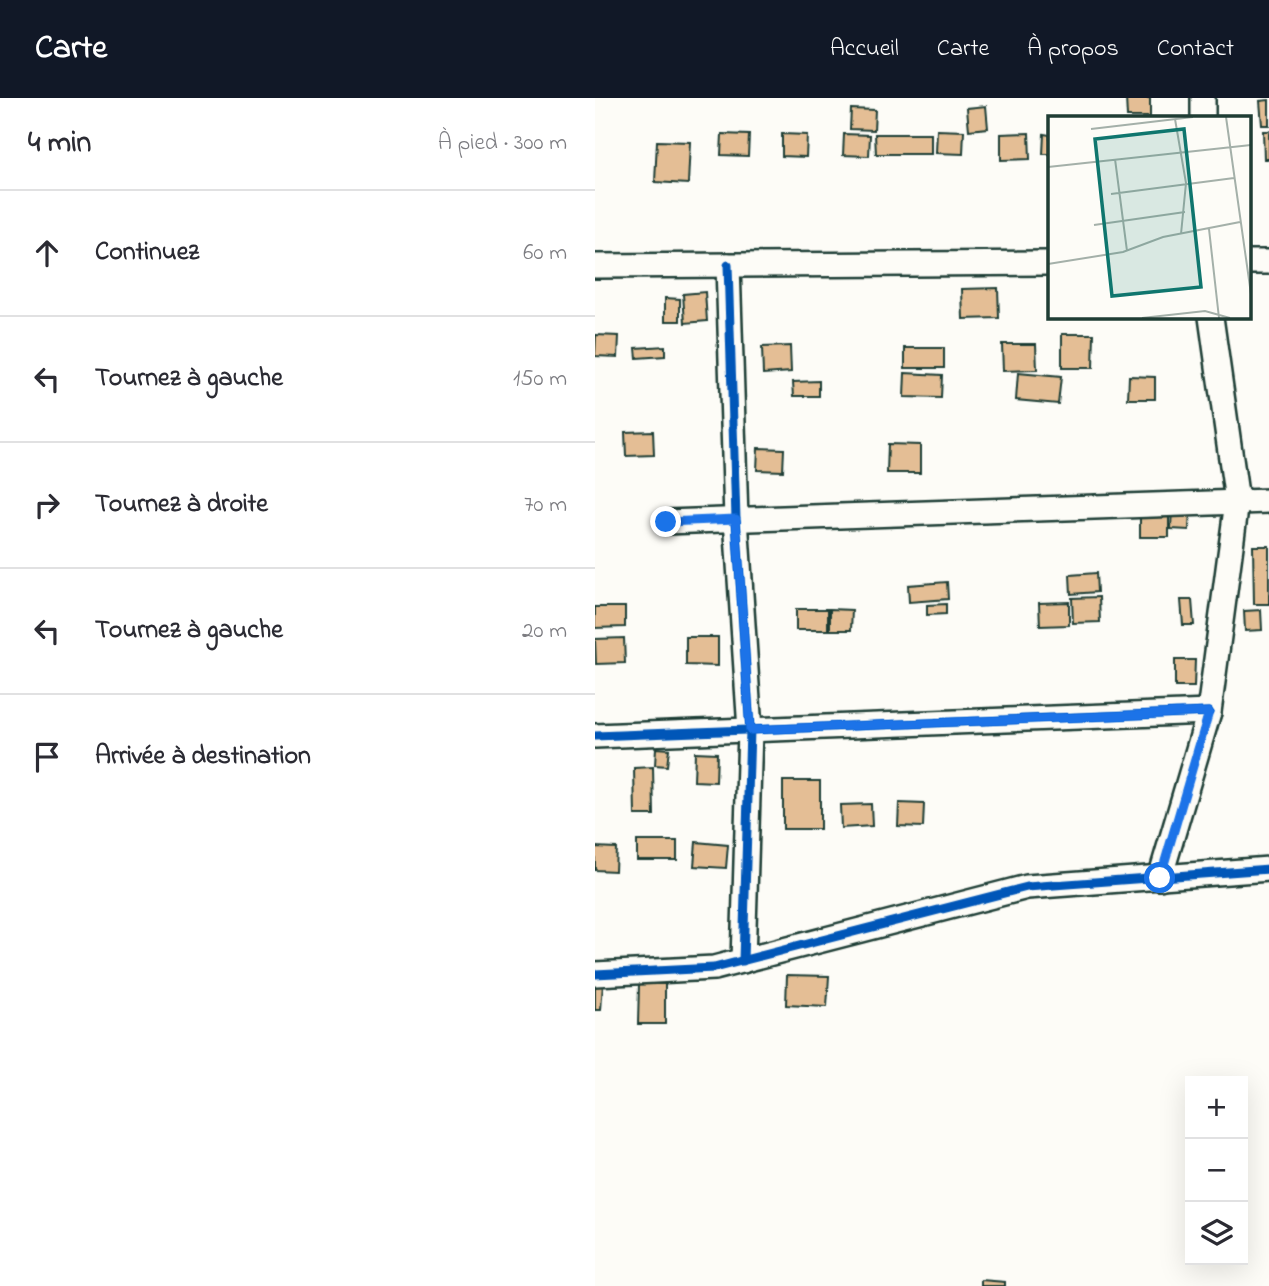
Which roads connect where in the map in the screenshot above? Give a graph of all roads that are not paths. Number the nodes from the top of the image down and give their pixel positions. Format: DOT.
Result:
graph roads {
  1 [pos="1203,98"];
  2 [pos="1203,116"];
  3 [pos="1251,262"];
  4 [pos="1269,262"];
  5 [pos="1048,263"];
  6 [pos="595,265"];
  7 [pos="728,265"];
  8 [pos="1211,318"];
  9 [pos="1237,501"];
  10 [pos="1269,501"];
  11 [pos="736,519"];
  12 [pos="666,522"];
  13 [pos="1209,712"];
  14 [pos="750,730"];
  15 [pos="595,736"];
  16 [pos="1269,869"];
  17 [pos="1160,878"];
  18 [pos="743,961"];
  19 [pos="595,974"];
  1 -- 2 [label="street"];
  3 -- 4 [label="street"];
  5 -- 7 [label="street"];
  6 -- 7 [label="street"];
  7 -- 11 [label="street"];
  8 -- 9 [label="street"];
  9 -- 10 [label="street"];
  9 -- 11 [label="street"];
  9 -- 13 [label="street"];
  11 -- 12 [label="street"];
  11 -- 14 [label="street"];
  13 -- 14 [label="street"];
  13 -- 17 [label="street"];
  14 -- 15 [label="street"];
  14 -- 18 [label="street"];
  16 -- 17 [label="street"];
  17 -- 18 [label="street"];
  18 -- 19 [label="street"];
}
